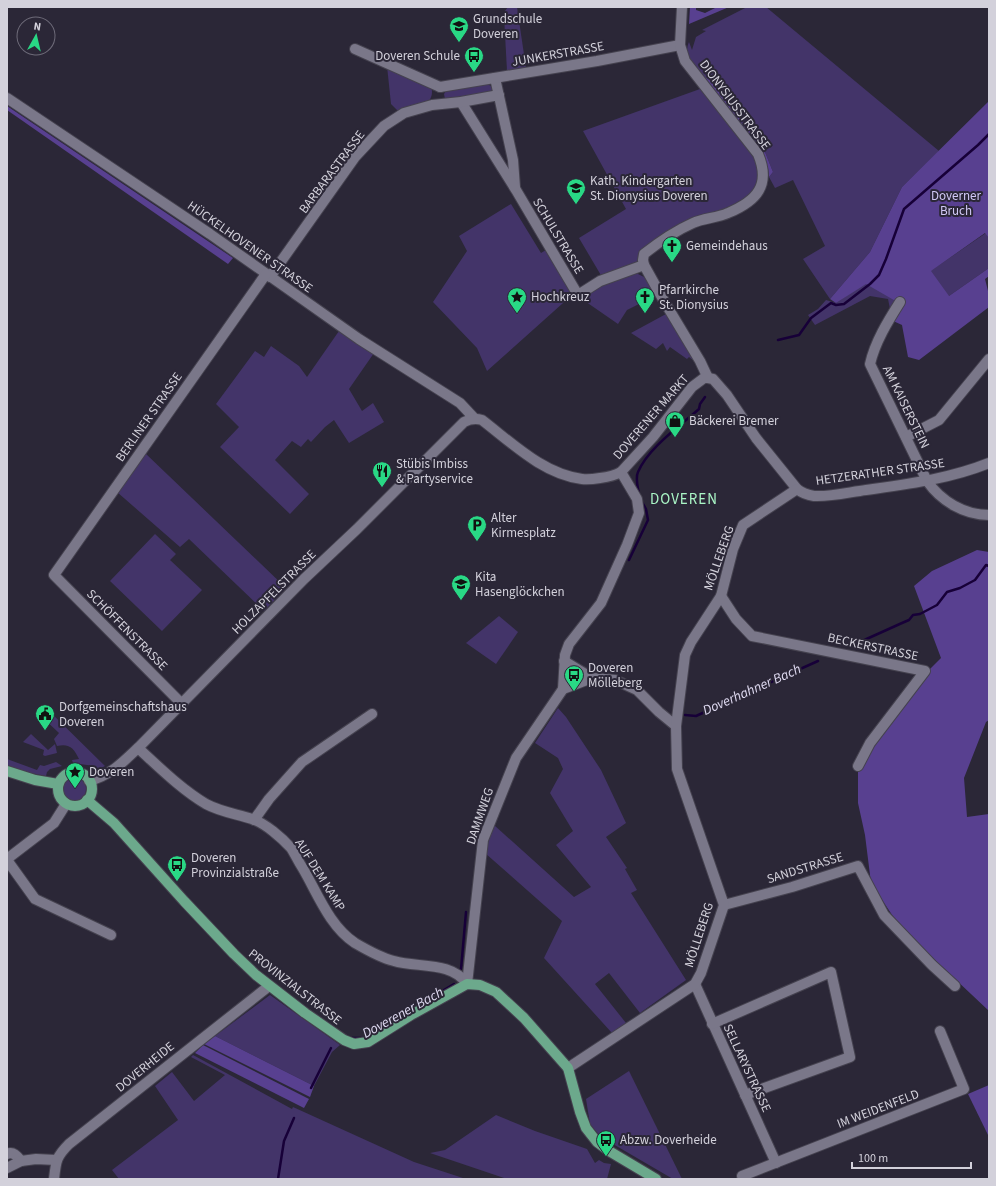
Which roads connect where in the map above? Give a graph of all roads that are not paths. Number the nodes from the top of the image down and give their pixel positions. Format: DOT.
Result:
graph roads {
  1 [pos="682,7"];
  2 [pos="680,45"];
  3 [pos="355,49"];
  4 [pos="495,78"];
  5 [pos="440,87"];
  6 [pos="499,95"];
  7 [pos="7,98"];
  8 [pos="461,102"];
  9 [pos="432,105"];
  10 [pos="516,190"];
  11 [pos="644,265"];
  12 [pos="268,275"];
  13 [pos="900,302"];
  14 [pos="989,360"];
  15 [pos="708,378"];
  16 [pos="475,419"];
  17 [pos="906,437"];
  18 [pos="989,463"];
  19 [pos="621,472"];
  20 [pos="927,481"];
  21 [pos="797,489"];
  22 [pos="989,515"];
  23 [pos="54,575"];
  24 [pos="721,596"];
  25 [pos="564,661"];
  26 [pos="592,678"];
  27 [pos="563,690"];
  28 [pos="182,704"];
  29 [pos="372,714"];
  30 [pos="676,726"];
  31 [pos="138,748"];
  32 [pos="858,766"];
  33 [pos="7,771"];
  34 [pos="89,781"];
  35 [pos="58,784"];
  36 [pos="88,800"];
  37 [pos="66,804"];
  38 [pos="254,820"];
  39 [pos="7,860"];
  40 [pos="724,904"];
  41 [pos="111,934"];
  42 [pos="462,978"];
  43 [pos="695,984"];
  44 [pos="269,986"];
  45 [pos="955,986"];
  46 [pos="712,1024"];
  47 [pos="940,1031"];
  48 [pos="568,1068"];
  49 [pos="746,1095"];
  50 [pos="7,1154"];
  51 [pos="56,1160"];
  52 [pos="21,1161"];
  53 [pos="776,1163"];
  54 [pos="7,1168"];
  55 [pos="742,1176"];
  56 [pos="54,1179"];
  57 [pos="656,1179"];
  1 -- 2 [label="street, DIONYSIUSSTRASSE"];
  2 -- 4 [label="street, JUNKERSTRASSE"];
  2 -- 11 [label="street, DIONYSIUSSTRASSE"];
  3 -- 5 [label="street"];
  4 -- 5 [label="street, JUNKERSTRASSE"];
  4 -- 6 [label="street, SCHULSTRASSE"];
  5 -- 9 [label="street"];
  6 -- 8 [label="street, BARBARASTRASSE"];
  6 -- 10 [label="street, SCHULSTRASSE"];
  7 -- 12 [label="street, HÜCKELHOVENER STRASSE"];
  8 -- 9 [label="street, BARBARASTRASSE"];
  8 -- 10 [label="street, SCHULSTRASSE"];
  9 -- 12 [label="street, BARBARASTRASSE"];
  10 -- 11 [label="street, SCHULSTRASSE"];
  11 -- 15 [label="street"];
  12 -- 16 [label="street, HÜCKELHOVENER STRASSE"];
  12 -- 23 [label="street, BERLINER STRASSE"];
  13 -- 17 [label="street, AM KAISERSTEIN"];
  14 -- 17 [label="street"];
  15 -- 19 [label="street, DOVERENER MARKT"];
  15 -- 21 [label="street, HETZERATHER STRASSE"];
  16 -- 19 [label="street, HÜCKELHOVENER STRASSE"];
  16 -- 28 [label="street, HOLZAPFELSTRASSE"];
  17 -- 20 [label="street, AM KAISERSTEIN"];
  18 -- 20 [label="street, HETZERATHER STRASSE"];
  19 -- 25 [label="street, DOVERENER MARKT"];
  20 -- 21 [label="street, HETZERATHER STRASSE"];
  20 -- 22 [label="street, AM KAISERSTEIN"];
  21 -- 24 [label="street, MÖLLEBERG"];
  23 -- 28 [label="street, SCHÖFFENSTRASSE"];
  24 -- 30 [label="street, MÖLLEBERG"];
  24 -- 32 [label="street, BECKERSTRASSE"];
  25 -- 26 [label="street"];
  25 -- 27 [label="street"];
  26 -- 27 [label="street, DAMMWEG"];
  26 -- 30 [label="street"];
  27 -- 42 [label="street, DAMMWEG"];
  28 -- 31 [label="street, HOLZAPFELSTRASSE"];
  29 -- 38 [label="street"];
  30 -- 40 [label="street, MÖLLEBERG"];
  31 -- 34 [label="street, HOLZAPFELSTRASSE"];
  31 -- 38 [label="street, AUF DEM KAMP"];
  33 -- 35 [label="main road"];
  34 -- 35 [label="main road"];
  34 -- 36 [label="main road"];
  35 -- 37 [label="main road"];
  36 -- 37 [label="main road"];
  36 -- 44 [label="main road, PROVINZIALSTRASSE"];
  37 -- 39 [label="street"];
  38 -- 42 [label="street, AUF DEM KAMP"];
  39 -- 41 [label="street"];
  40 -- 43 [label="street, MÖLLEBERG"];
  40 -- 45 [label="street, SANDSTRASSE"];
  42 -- 44 [label="main road, PROVINZIALSTRASSE"];
  42 -- 48 [label="main road"];
  43 -- 46 [label="street, SELLARYSTRASSE"];
  43 -- 48 [label="street, MÖLLEBERG"];
  44 -- 51 [label="street, DOVERHEIDE"];
  46 -- 49 [label="street, SELLARYSTRASSE"];
  46 -- 49 [label="street"];
  47 -- 53 [label="street, IM WEIDENFELD"];
  48 -- 57 [label="main road"];
  49 -- 53 [label="street, SELLARYSTRASSE"];
  50 -- 52 [label="street"];
  51 -- 52 [label="street"];
  51 -- 56 [label="street"];
  52 -- 54 [label="street"];
  53 -- 55 [label="street, IM WEIDENFELD"];
}
